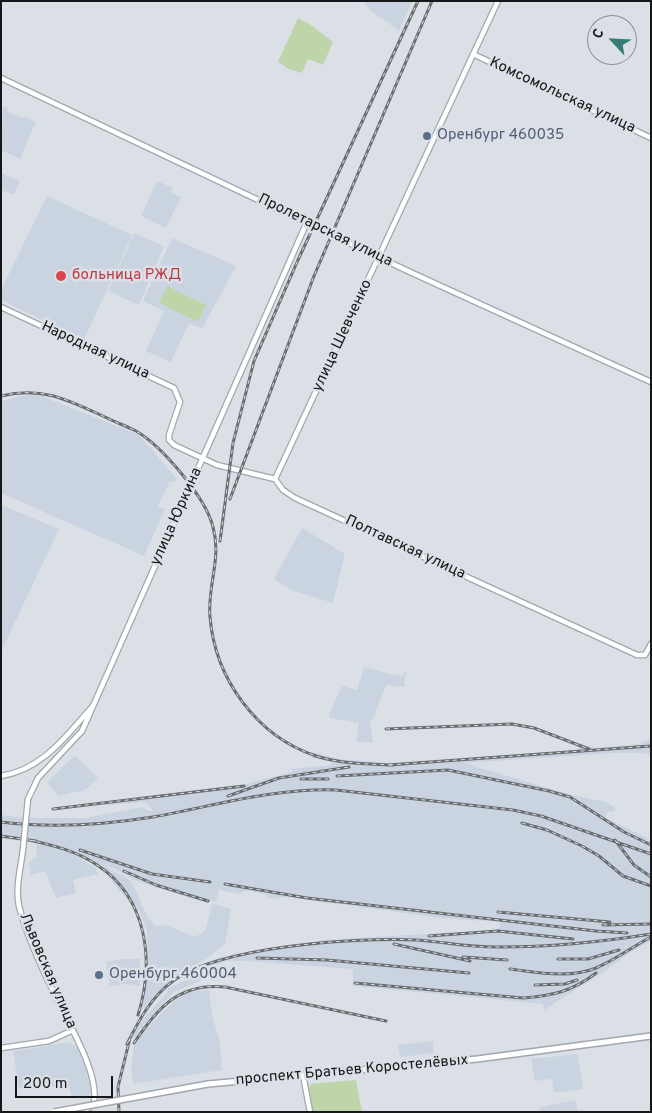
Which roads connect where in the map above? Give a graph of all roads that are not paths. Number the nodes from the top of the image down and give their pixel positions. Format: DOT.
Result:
graph roads {
  1 [pos="498,1"];
  2 [pos="473,54"];
  3 [pos="1,78"];
  4 [pos="651,138"];
  5 [pos="307,222"];
  6 [pos="380,257"];
  7 [pos="1,307"];
  8 [pos="651,382"];
  9 [pos="170,440"];
  10 [pos="203,459"];
  11 [pos="275,480"];
  12 [pos="651,644"];
  13 [pos="94,704"];
  14 [pos="69,732"];
  15 [pos="76,740"];
  16 [pos="1,776"];
  17 [pos="28,799"];
  18 [pos="71,1031"];
  19 [pos="651,1036"];
  20 [pos="1,1048"];
  21 [pos="303,1075"];
  22 [pos="54,1112"];
  23 [pos="80,1112"];
  24 [pos="310,1112"];
  1 -- 2 [label="main road, улица Шевченко"];
  2 -- 4 [label="main road, Комсомольская улица"];
  2 -- 6 [label="main road, улица Шевченко"];
  3 -- 5 [label="main road, Пролетарская улица"];
  5 -- 6 [label="main road, Пролетарская улица"];
  5 -- 10 [label="main road, улица Юркина"];
  6 -- 8 [label="main road, Пролетарская улица"];
  6 -- 11 [label="main road, улица Шевченко"];
  7 -- 9 [label="main road, Народная улица"];
  9 -- 10 [label="main road, Полтавская улица"];
  10 -- 11 [label="main road, Полтавская улица"];
  10 -- 13 [label="main road, улица Юркина"];
  11 -- 12 [label="main road, Полтавская улица"];
  13 -- 14 [label="main road"];
  13 -- 15 [label="main road, улица Юркина"];
  14 -- 15 [label="main road"];
  14 -- 16 [label="main road"];
  15 -- 17 [label="main road, улица Юркина"];
  17 -- 18 [label="main road, Львовская улица, bridge"];
  18 -- 20 [label="main road"];
  18 -- 23 [label="main road, Львовская улица"];
  19 -- 21 [label="main road, проспект Братьев Коростелёвых"];
  21 -- 22 [label="main road, проспект Братьев Коростелёвых, bridge"];
  21 -- 24 [label="main road"];
}
